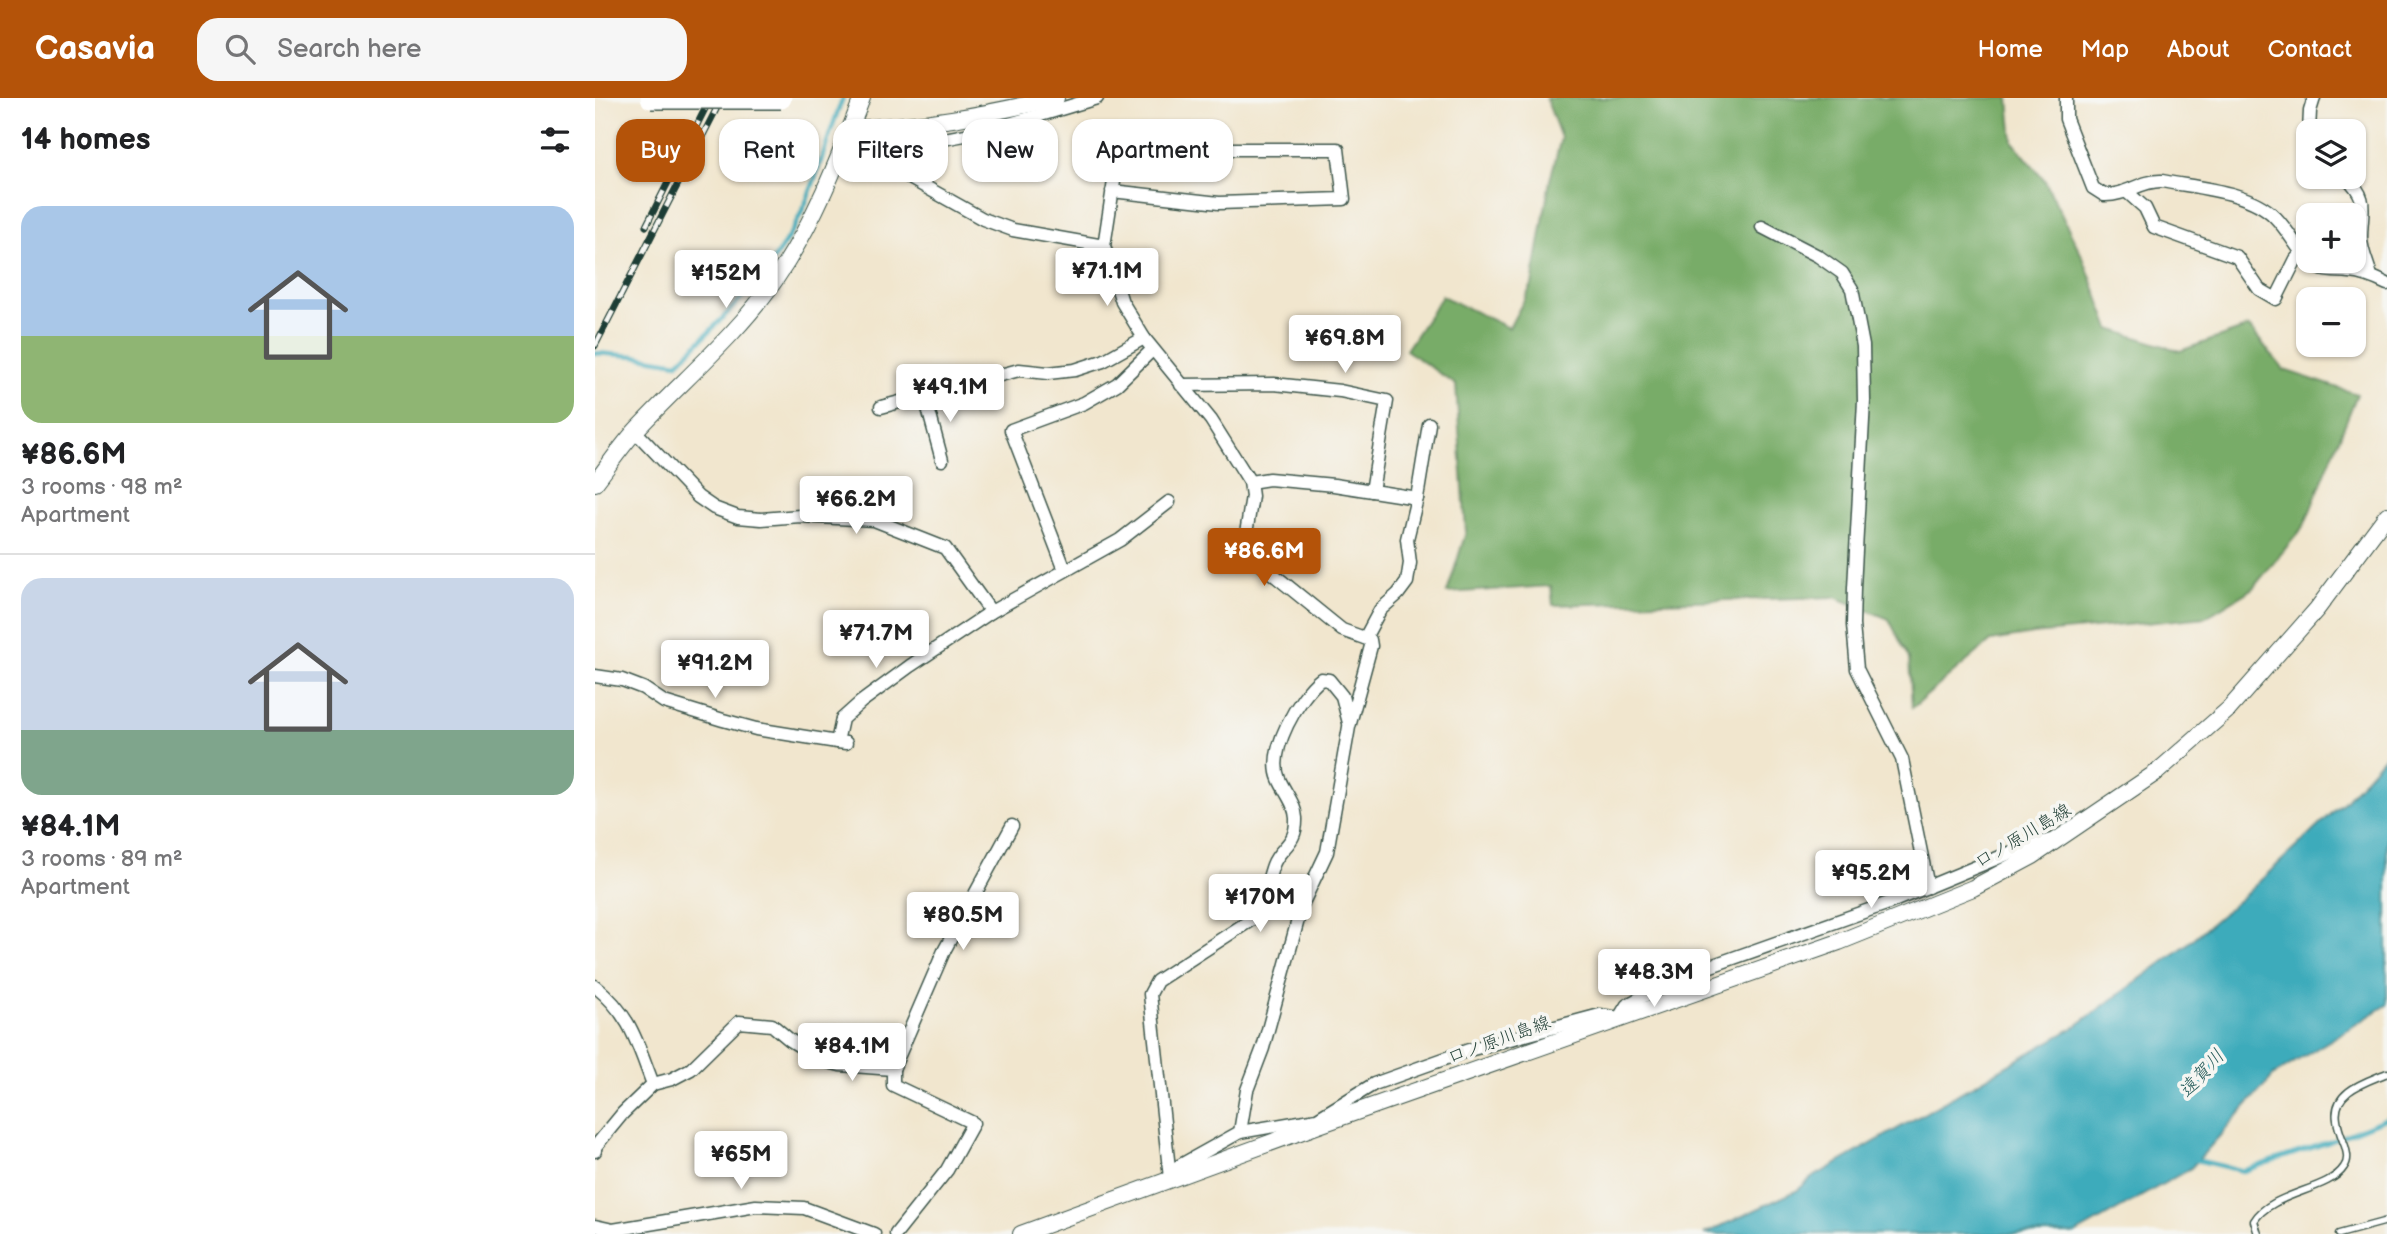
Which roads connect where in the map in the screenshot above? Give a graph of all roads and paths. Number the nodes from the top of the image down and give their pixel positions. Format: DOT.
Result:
graph roads {
  1 [pos="651,98"];
  2 [pos="781,98"];
  3 [pos="862,98"];
  4 [pos="1056,98"];
  5 [pos="1097,98"];
  6 [pos="2066,98"];
  7 [pos="2314,98"];
  8 [pos="856,119"];
  9 [pos="2310,119"];
  10 [pos="948,120"];
  11 [pos="948,136"];
  12 [pos="833,175"];
  13 [pos="917,182"];
  14 [pos="2357,189"];
  15 [pos="1112,191"];
  16 [pos="2127,192"];
  17 [pos="1762,227"];
  18 [pos="2296,245"];
  19 [pos="1104,246"];
  20 [pos="2296,259"];
  21 [pos="2355,273"];
  22 [pos="2371,276"];
  23 [pos="2387,284"];
  24 [pos="1144,338"];
  25 [pos="1152,350"];
  26 [pos="1181,384"];
  27 [pos="925,397"];
  28 [pos="881,407"];
  29 [pos="1429,424"];
  30 [pos="635,431"];
  31 [pos="942,460"];
  32 [pos="1250,482"];
  33 [pos="595,483"];
  34 [pos="1372,491"];
  35 [pos="1417,498"];
  36 [pos="1169,502"];
  37 [pos="2387,515"];
  38 [pos="1065,570"];
  39 [pos="991,612"];
  40 [pos="1365,638"];
  41 [pos="595,676"];
  42 [pos="1349,727"];
  43 [pos="1012,825"];
  44 [pos="2062,836"];
  45 [pos="1928,887"];
  46 [pos="595,986"];
  47 [pos="1619,1018"];
  48 [pos="893,1069"];
  49 [pos="2387,1073"];
  50 [pos="653,1084"];
  51 [pos="1318,1122"];
  52 [pos="1240,1132"];
  53 [pos="595,1152"];
  54 [pos="1170,1175"];
  55 [pos="2387,1221"];
  56 [pos="595,1226"];
  57 [pos="874,1234"];
  58 [pos="896,1234"];
  59 [pos="1021,1234"];
  60 [pos="2257,1234"];
  61 [pos="2339,1234"];
  1 -- 2 [label="highway, bridge"];
  3 -- 8 [label="main road"];
  4 -- 10 [label="main road"];
  5 -- 11 [label="street"];
  6 -- 16 [label="street"];
  7 -- 9 [label="street"];
  12 -- 30 [label="main road"];
  13 -- 19 [label="street"];
  14 -- 22 [label="street"];
  15 -- 15 [label="street"];
  15 -- 19 [label="street"];
  16 -- 18 [label="street"];
  16 -- 20 [label="street"];
  17 -- 45 [label="street"];
  19 -- 24 [label="street"];
  21 -- 22 [label="street"];
  22 -- 23 [label="street"];
  24 -- 25 [label="street"];
  24 -- 27 [label="street"];
  25 -- 26 [label="street"];
  25 -- 38 [label="street"];
  26 -- 32 [label="street"];
  26 -- 34 [label="street"];
  27 -- 28 [label="street"];
  27 -- 31 [label="street"];
  29 -- 35 [label="street"];
  30 -- 33 [label="main road"];
  30 -- 39 [label="street"];
  32 -- 34 [label="street"];
  32 -- 40 [label="street"];
  34 -- 35 [label="street"];
  35 -- 40 [label="street"];
  36 -- 38 [label="street"];
  37 -- 44 [label="main road, 口ノ原川島線"];
  38 -- 39 [label="street"];
  39 -- 41 [label="street"];
  40 -- 42 [label="street"];
  42 -- 52 [label="street"];
  42 -- 54 [label="street"];
  43 -- 48 [label="street"];
  44 -- 45 [label="street"];
  44 -- 47 [label="main road, 口ノ原川島線"];
  45 -- 47 [label="street"];
  46 -- 50 [label="street"];
  47 -- 51 [label="main road, 口ノ原川島線"];
  48 -- 50 [label="street"];
  48 -- 58 [label="street"];
  49 -- 60 [label="lane"];
  50 -- 53 [label="street"];
  51 -- 52 [label="street"];
  51 -- 54 [label="main road, 口ノ原川島線"];
  52 -- 54 [label="street"];
  54 -- 59 [label="main road, 口ノ原川島線"];
  55 -- 61 [label="lane"];
  56 -- 57 [label="street"];
}
